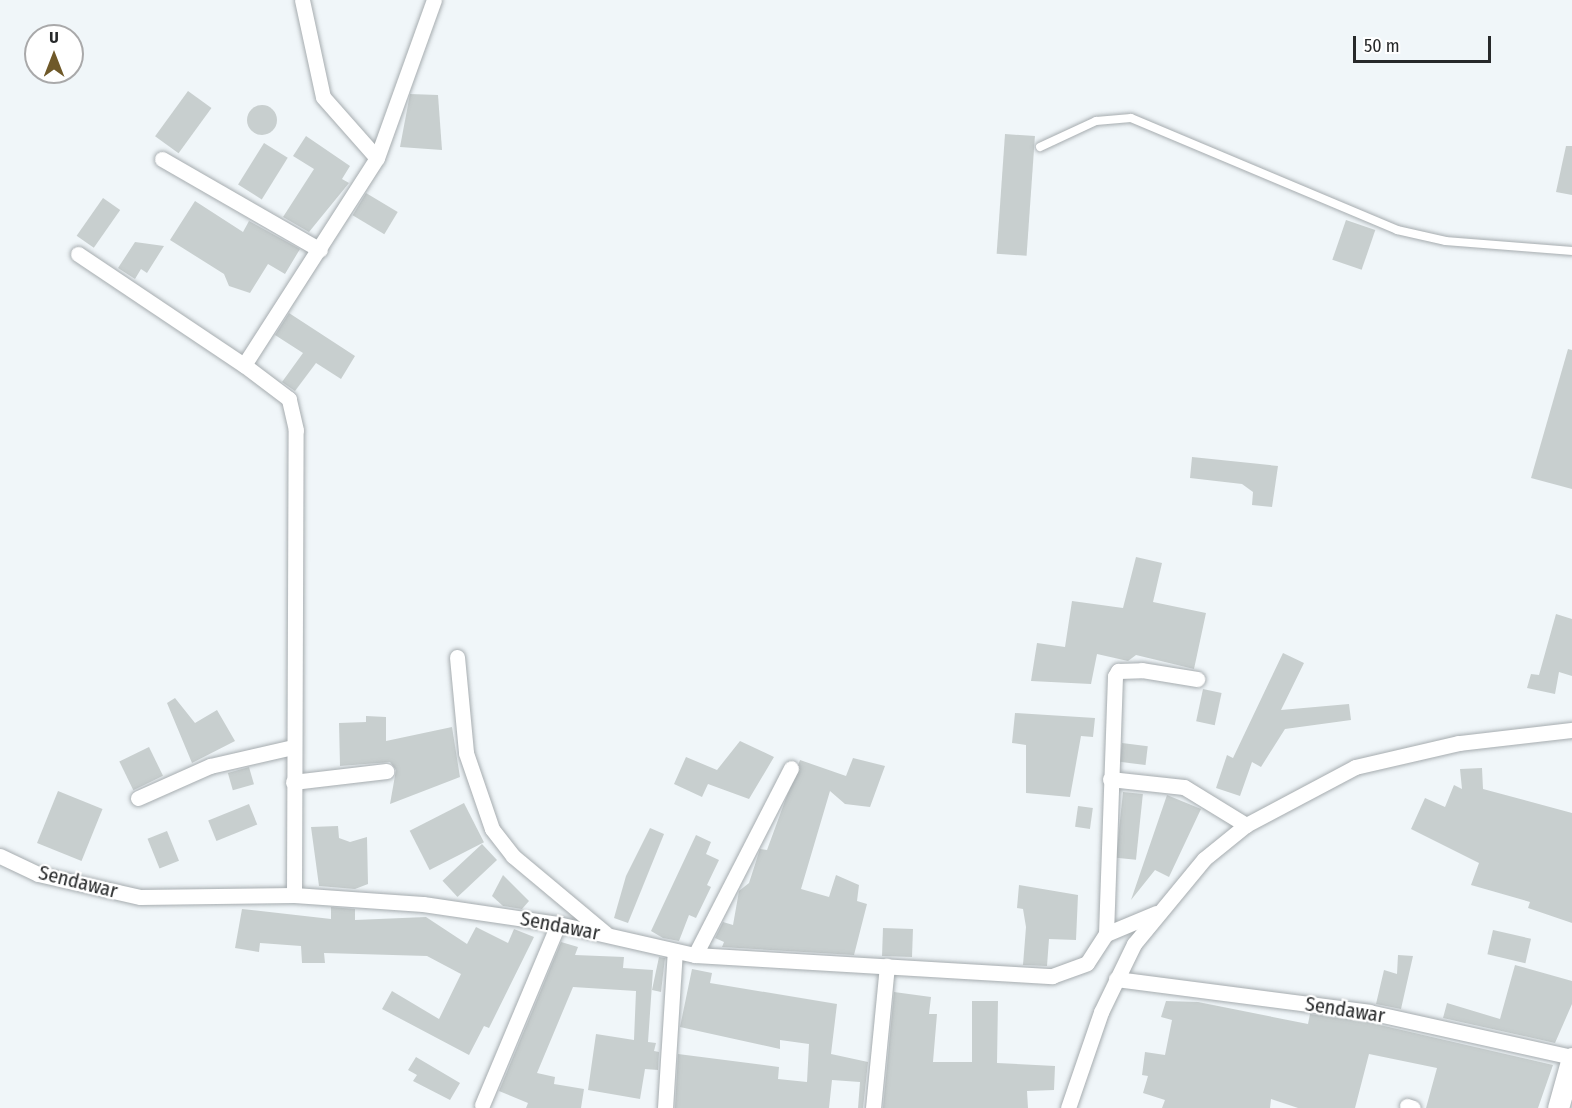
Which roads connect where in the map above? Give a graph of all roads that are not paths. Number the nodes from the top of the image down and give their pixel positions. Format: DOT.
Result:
graph roads {
  1 [pos="302,0"];
  2 [pos="434,0"];
  3 [pos="1040,147"];
  4 [pos="377,158"];
  5 [pos="162,159"];
  6 [pos="320,250"];
  7 [pos="1572,251"];
  8 [pos="78,254"];
  9 [pos="244,365"];
  10 [pos="457,657"];
  11 [pos="1197,679"];
  12 [pos="1572,729"];
  13 [pos="293,747"];
  14 [pos="791,768"];
  15 [pos="386,771"];
  16 [pos="1110,779"];
  17 [pos="293,782"];
  18 [pos="138,798"];
  19 [pos="1246,825"];
  20 [pos="0,856"];
  21 [pos="294,895"];
  22 [pos="1157,912"];
  23 [pos="558,924"];
  24 [pos="1106,934"];
  25 [pos="607,935"];
  26 [pos="675,951"];
  27 [pos="695,955"];
  28 [pos="887,966"];
  29 [pos="1116,979"];
  30 [pos="1572,1058"];
  31 [pos="482,1105"];
  32 [pos="665,1108"];
  33 [pos="873,1108"];
  34 [pos="1068,1108"];
  35 [pos="1558,1108"];
  1 -- 4 [label="street"];
  2 -- 4 [label="street"];
  3 -- 7 [label="lane"];
  4 -- 6 [label="street"];
  5 -- 6 [label="street"];
  6 -- 9 [label="street"];
  8 -- 9 [label="street"];
  9 -- 13 [label="street"];
  10 -- 25 [label="street"];
  11 -- 16 [label="street"];
  12 -- 19 [label="street"];
  13 -- 17 [label="street"];
  13 -- 18 [label="street"];
  14 -- 27 [label="street"];
  15 -- 17 [label="street"];
  16 -- 19 [label="street"];
  16 -- 24 [label="street"];
  17 -- 21 [label="street"];
  19 -- 22 [label="street"];
  20 -- 21 [label="street, Sendawar"];
  21 -- 23 [label="street, Sendawar"];
  22 -- 24 [label="street"];
  22 -- 29 [label="street"];
  23 -- 25 [label="street, Sendawar"];
  23 -- 31 [label="street"];
  24 -- 28 [label="street, Sendawar"];
  25 -- 26 [label="street, Sendawar"];
  26 -- 27 [label="street, Sendawar"];
  26 -- 32 [label="street"];
  27 -- 28 [label="street, Sendawar"];
  28 -- 33 [label="street"];
  29 -- 30 [label="street, Sendawar"];
  29 -- 34 [label="street"];
  30 -- 35 [label="main road"];
}
